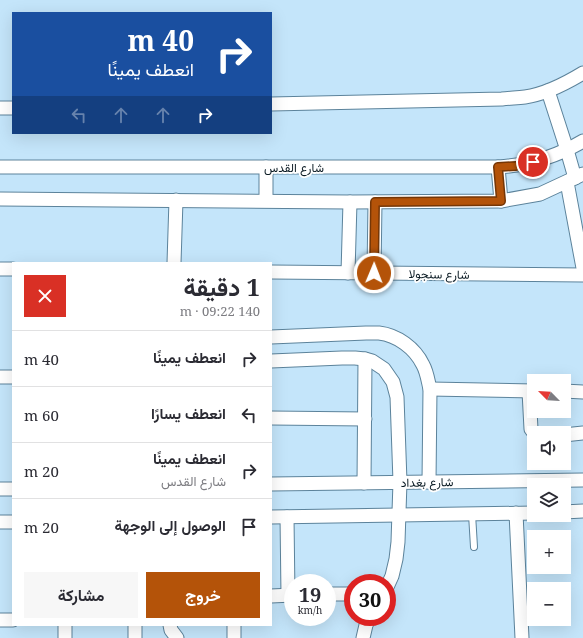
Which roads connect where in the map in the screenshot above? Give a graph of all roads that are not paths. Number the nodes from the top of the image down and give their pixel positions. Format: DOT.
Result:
graph roads {
  1 [pos="583,73"];
  2 [pos="548,91"];
  3 [pos="272,104"];
  4 [pos="0,108"];
  5 [pos="12,108"];
  6 [pos="583,141"];
  7 [pos="567,150"];
  8 [pos="0,167"];
  9 [pos="266,167"];
  10 [pos="498,167"];
  11 [pos="575,178"];
  12 [pos="0,199"];
  13 [pos="176,200"];
  14 [pos="266,200"];
  15 [pos="501,201"];
  16 [pos="350,202"];
  17 [pos="375,202"];
  18 [pos="174,262"];
  19 [pos="583,268"];
  20 [pos="0,269"];
  21 [pos="12,269"];
  22 [pos="272,272"];
  23 [pos="348,273"];
  24 [pos="374,273"];
  25 [pos="583,275"];
  26 [pos="272,336"];
  27 [pos="365,359"];
  28 [pos="272,361"];
  29 [pos="0,377"];
  30 [pos="12,377"];
  31 [pos="430,389"];
  32 [pos="527,391"];
  33 [pos="571,391"];
  34 [pos="583,392"];
  35 [pos="272,418"];
  36 [pos="365,419"];
  37 [pos="583,433"];
  38 [pos="571,434"];
  39 [pos="583,480"];
  40 [pos="400,482"];
  41 [pos="429,482"];
  42 [pos="364,483"];
  43 [pos="272,484"];
  44 [pos="0,489"];
  45 [pos="12,489"];
  46 [pos="583,511"];
  47 [pos="571,512"];
  48 [pos="516,513"];
  49 [pos="527,513"];
  50 [pos="472,514"];
  51 [pos="399,515"];
  52 [pos="272,517"];
  53 [pos="287,517"];
  54 [pos="0,522"];
  55 [pos="12,522"];
  56 [pos="474,548"];
  57 [pos="289,574"];
  58 [pos="392,574"];
  59 [pos="284,595"];
  60 [pos="272,596"];
  61 [pos="0,620"];
  62 [pos="12,620"];
  63 [pos="64,626"];
  64 [pos="135,626"];
  65 [pos="170,626"];
  66 [pos="234,626"];
  67 [pos="366,626"];
  68 [pos="65,638"];
  69 [pos="135,638"];
  70 [pos="178,638"];
  71 [pos="234,638"];
  72 [pos="363,638"];
  73 [pos="522,638"];
  1 -- 2 [label="street"];
  2 -- 3 [label="street"];
  2 -- 7 [label="street"];
  4 -- 5 [label="street"];
  6 -- 7 [label="street, شارع القدس"];
  7 -- 10 [label="street, شارع القدس"];
  7 -- 11 [label="street"];
  8 -- 9 [label="street, شارع القدس"];
  9 -- 10 [label="street, شارع القدس"];
  9 -- 14 [label="street"];
  10 -- 15 [label="street"];
  11 -- 15 [label="street"];
  11 -- 19 [label="street"];
  12 -- 13 [label="street"];
  13 -- 14 [label="street"];
  13 -- 18 [label="street"];
  14 -- 16 [label="street"];
  15 -- 17 [label="street"];
  16 -- 17 [label="street"];
  16 -- 23 [label="street"];
  17 -- 24 [label="street"];
  20 -- 21 [label="street"];
  22 -- 23 [label="street, شارع سنجولا"];
  23 -- 24 [label="street, شارع سنجولا"];
  24 -- 25 [label="street, شارع سنجولا"];
  26 -- 31 [label="street"];
  27 -- 28 [label="street"];
  27 -- 36 [label="street"];
  27 -- 40 [label="street"];
  29 -- 30 [label="street"];
  31 -- 32 [label="street"];
  31 -- 41 [label="street"];
  33 -- 34 [label="street"];
  35 -- 36 [label="street"];
  36 -- 42 [label="street"];
  37 -- 38 [label="street"];
  39 -- 41 [label="street, شارع بغداد"];
  40 -- 41 [label="street, شارع بغداد"];
  40 -- 42 [label="street, شارع بغداد"];
  40 -- 51 [label="street"];
  42 -- 43 [label="street, شارع بغداد"];
  44 -- 45 [label="street"];
  46 -- 47 [label="street"];
  48 -- 49 [label="street"];
  48 -- 50 [label="street"];
  48 -- 73 [label="street"];
  50 -- 51 [label="street"];
  50 -- 56 [label="lane"];
  51 -- 53 [label="street"];
  51 -- 58 [label="street"];
  52 -- 53 [label="street"];
  53 -- 57 [label="street"];
  54 -- 55 [label="street"];
  59 -- 60 [label="street"];
  61 -- 62 [label="street"];
  63 -- 68 [label="street"];
  64 -- 69 [label="street"];
  65 -- 70 [label="street"];
  66 -- 71 [label="street"];
  67 -- 72 [label="street"];
}
